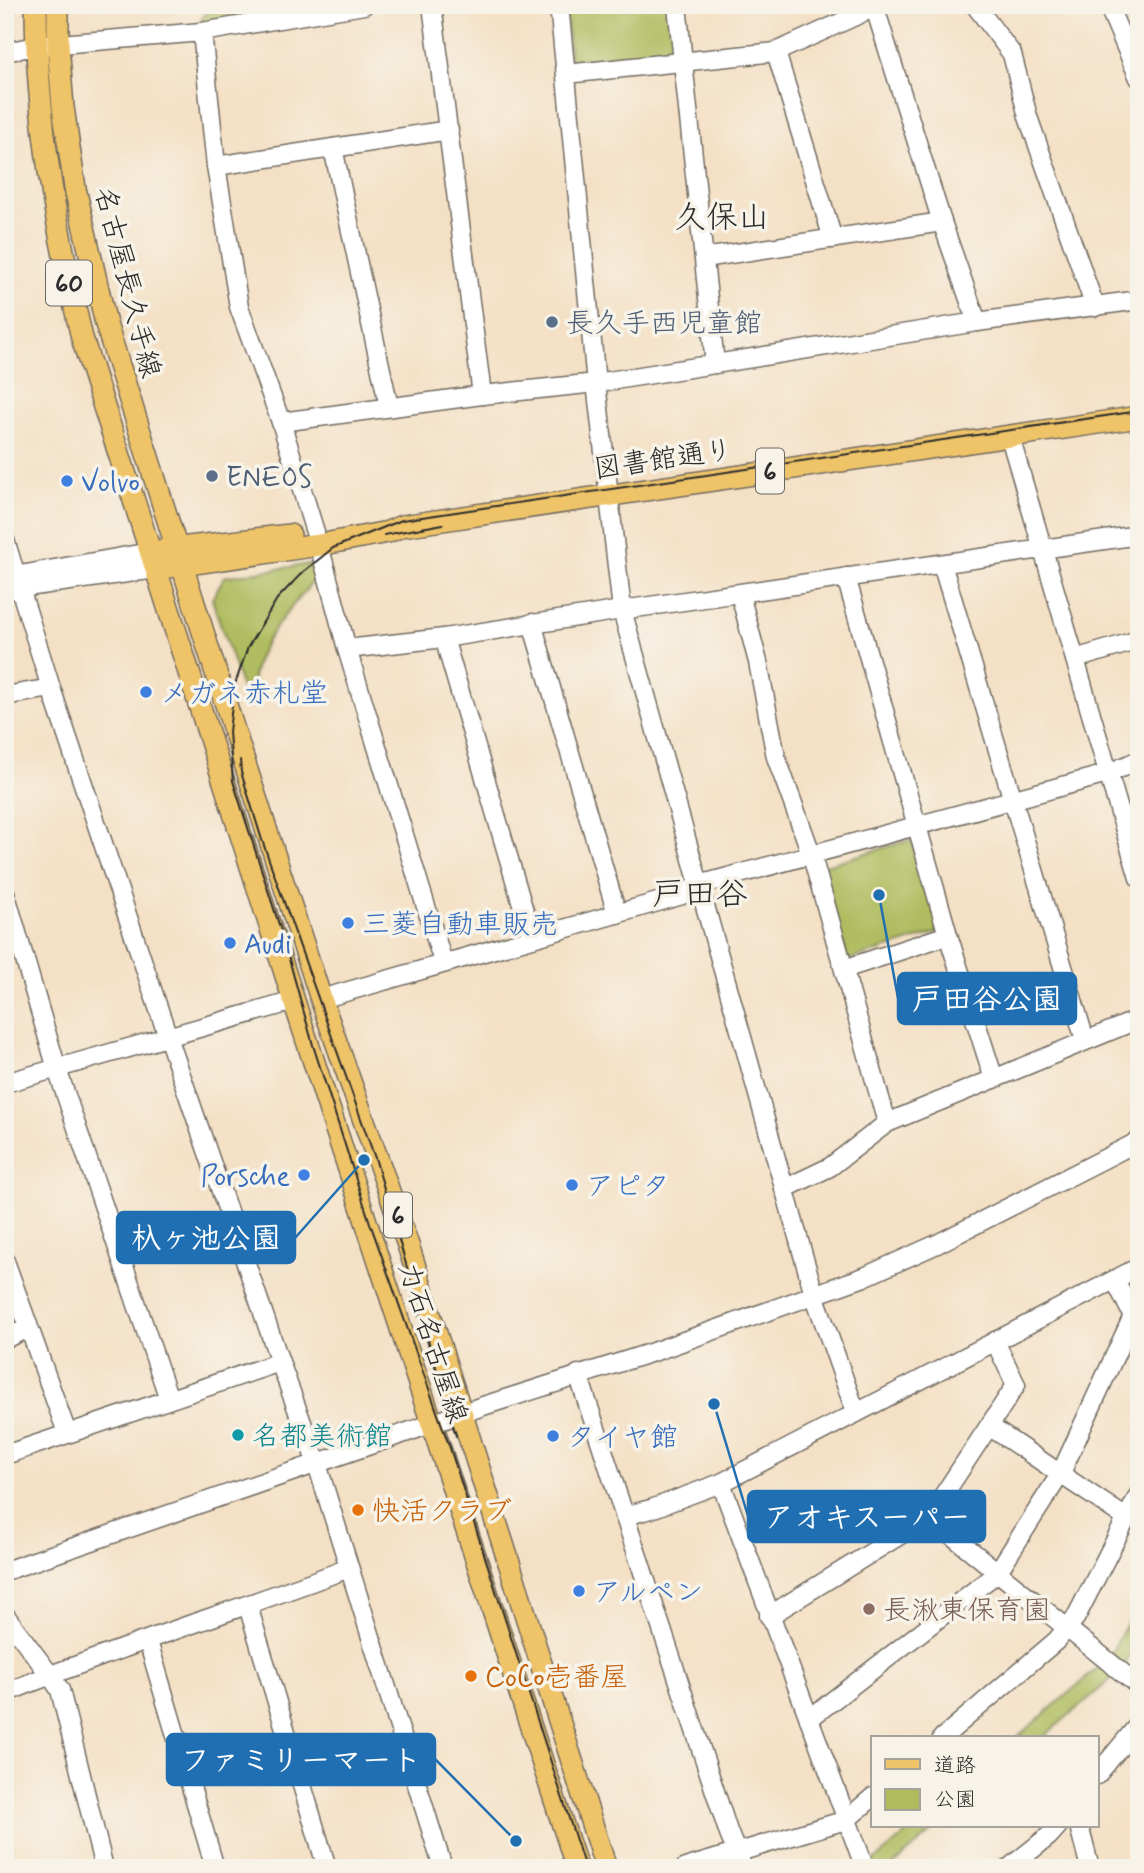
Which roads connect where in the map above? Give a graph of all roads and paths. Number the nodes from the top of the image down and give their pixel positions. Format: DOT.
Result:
graph roads {
  1 [pos="36,5"];
  2 [pos="58,5"];
  3 [pos="364,5"];
  4 [pos="432,5"];
  5 [pos="559,5"];
  6 [pos="677,5"];
  7 [pos="975,5"];
  8 [pos="1108,5"];
  9 [pos="874,6"];
  10 [pos="202,32"];
  11 [pos="58,44"];
  12 [pos="36,46"];
  13 [pos="5,52"];
  14 [pos="776,52"];
  15 [pos="684,63"];
  16 [pos="566,74"];
  17 [pos="1139,78"];
  18 [pos="449,130"];
  19 [pos="333,148"];
  20 [pos="216,166"];
  21 [pos="942,222"];
  22 [pos="833,239"];
  23 [pos="704,258"];
  24 [pos="1139,300"];
  25 [pos="1095,307"];
  26 [pos="977,322"];
  27 [pos="715,364"];
  28 [pos="596,383"];
  29 [pos="482,395"];
  30 [pos="389,407"];
  31 [pos="1139,417"];
  32 [pos="281,422"];
  33 [pos="1010,438"];
  34 [pos="609,494"];
  35 [pos="1139,535"];
  36 [pos="317,538"];
  37 [pos="5,540"];
  38 [pos="1042,549"];
  39 [pos="179,557"];
  40 [pos="153,561"];
  41 [pos="942,564"];
  42 [pos="846,577"];
  43 [pos="12,583"];
  44 [pos="740,594"];
  45 [pos="622,610"];
  46 [pos="532,624"];
  47 [pos="444,638"];
  48 [pos="1139,640"];
  49 [pos="347,649"];
  50 [pos="1076,659"];
  51 [pos="51,688"];
  52 [pos="5,696"];
  53 [pos="1139,760"];
  54 [pos="1107,774"];
  55 [pos="1013,798"];
  56 [pos="916,825"];
  57 [pos="811,853"];
  58 [pos="1139,878"];
  59 [pos="699,885"];
  60 [pos="5,892"];
  61 [pos="617,914"];
  62 [pos="948,935"];
  63 [pos="532,938"];
  64 [pos="443,962"];
  65 [pos="844,969"];
  66 [pos="321,999"];
  67 [pos="294,1001"];
  68 [pos="1139,1018"];
  69 [pos="168,1037"];
  70 [pos="1085,1040"];
  71 [pos="57,1069"];
  72 [pos="994,1079"];
  73 [pos="5,1083"];
  74 [pos="887,1123"];
  75 [pos="1139,1141"];
  76 [pos="784,1189"];
  77 [pos="5,1261"];
  78 [pos="1139,1267"];
  79 [pos="1115,1280"];
  80 [pos="814,1294"];
  81 [pos="29,1328"];
  82 [pos="5,1339"];
  83 [pos="995,1341"];
  84 [pos="280,1362"];
  85 [pos="578,1374"];
  86 [pos="169,1399"];
  87 [pos="856,1413"];
  88 [pos="462,1414"];
  89 [pos="432,1425"];
  90 [pos="989,1426"];
  91 [pos="67,1433"];
  92 [pos="5,1455"];
  93 [pos="317,1464"];
  94 [pos="1061,1473"];
  95 [pos="720,1483"];
  96 [pos="1139,1494"];
  97 [pos="624,1516"];
  98 [pos="929,1517"];
  99 [pos="1126,1518"];
  100 [pos="349,1567"];
  101 [pos="5,1571"];
  102 [pos="997,1573"];
  103 [pos="248,1606"];
  104 [pos="5,1615"];
  105 [pos="769,1616"];
  106 [pos="1067,1629"];
  107 [pos="148,1641"];
  108 [pos="50,1675"];
  109 [pos="1139,1686"];
  110 [pos="5,1693"];
  111 [pos="809,1719"];
  112 [pos="1139,1724"];
  113 [pos="944,1736"];
  114 [pos="1098,1775"];
  115 [pos="871,1799"];
  116 [pos="846,1820"];
  117 [pos="1056,1828"];
  118 [pos="1080,1828"];
  119 [pos="739,1860"];
  120 [pos="104,1868"];
  121 [pos="215,1868"];
  122 [pos="327,1868"];
  123 [pos="443,1868"];
  124 [pos="578,1868"];
  125 [pos="606,1868"];
  126 [pos="685,1868"];
  127 [pos="865,1868"];
  128 [pos="1009,1868"];
  129 [pos="1090,1868"];
  1 -- 12 [label="main road, 名古屋長久手線 / 60"];
  2 -- 11 [label="main road, 名古屋長久手線 / 60"];
  3 -- 10 [label="street"];
  4 -- 18 [label="street"];
  5 -- 16 [label="street"];
  6 -- 15 [label="street"];
  7 -- 25 [label="street"];
  8 -- 17 [label="street"];
  9 -- 14 [label="street"];
  9 -- 21 [label="street"];
  10 -- 11 [label="street"];
  10 -- 20 [label="street"];
  11 -- 12 [label="street"];
  11 -- 39 [label="main road, 名古屋長久手線 / 60"];
  12 -- 13 [label="street"];
  12 -- 40 [label="main road, 名古屋長久手線 / 60"];
  14 -- 15 [label="street"];
  14 -- 22 [label="street"];
  15 -- 16 [label="street"];
  15 -- 23 [label="street"];
  16 -- 28 [label="street"];
  18 -- 19 [label="street"];
  18 -- 29 [label="street"];
  19 -- 20 [label="street"];
  19 -- 30 [label="street"];
  20 -- 32 [label="street"];
  21 -- 22 [label="street"];
  21 -- 26 [label="street"];
  22 -- 23 [label="street"];
  23 -- 27 [label="street"];
  24 -- 25 [label="street"];
  25 -- 26 [label="street"];
  26 -- 27 [label="street"];
  27 -- 28 [label="street"];
  28 -- 29 [label="street"];
  28 -- 34 [label="street"];
  29 -- 30 [label="street"];
  30 -- 32 [label="street"];
  31 -- 33 [label="main road, 図書館通り / 6"];
  32 -- 36 [label="street"];
  33 -- 34 [label="main road, 図書館通り / 6"];
  33 -- 38 [label="street"];
  34 -- 36 [label="main road, 図書館通り / 6"];
  34 -- 45 [label="street"];
  35 -- 38 [label="street"];
  36 -- 39 [label="main road, 図書館通り / 6"];
  36 -- 49 [label="street"];
  37 -- 43 [label="street"];
  38 -- 41 [label="street"];
  38 -- 50 [label="street"];
  39 -- 40 [label="main road, 図書館通り"];
  39 -- 66 [label="main road, 力石名古屋線 / 6"];
  40 -- 43 [label="street"];
  40 -- 67 [label="main road, 力石名古屋線 / 6"];
  41 -- 42 [label="street"];
  41 -- 55 [label="street"];
  42 -- 44 [label="street"];
  42 -- 56 [label="street"];
  43 -- 51 [label="street"];
  44 -- 45 [label="street"];
  44 -- 57 [label="street"];
  45 -- 46 [label="street"];
  45 -- 59 [label="street"];
  46 -- 47 [label="street"];
  46 -- 61 [label="street"];
  47 -- 49 [label="street"];
  47 -- 63 [label="street"];
  48 -- 50 [label="street"];
  49 -- 64 [label="street"];
  50 -- 54 [label="street"];
  51 -- 52 [label="street"];
  51 -- 69 [label="street"];
  53 -- 54 [label="street"];
  54 -- 55 [label="street"];
  54 -- 58 [label="street"];
  55 -- 56 [label="street"];
  55 -- 70 [label="street"];
  56 -- 57 [label="street"];
  56 -- 62 [label="street"];
  57 -- 59 [label="street"];
  57 -- 65 [label="street"];
  59 -- 61 [label="street"];
  59 -- 76 [label="street"];
  60 -- 71 [label="street"];
  61 -- 63 [label="street"];
  62 -- 65 [label="street"];
  62 -- 72 [label="street"];
  63 -- 64 [label="street"];
  64 -- 66 [label="street"];
  65 -- 74 [label="street"];
  66 -- 88 [label="main road, 力石名古屋線 / 6"];
  67 -- 69 [label="street"];
  67 -- 89 [label="main road, 力石名古屋線 / 6"];
  68 -- 70 [label="street"];
  69 -- 71 [label="street"];
  69 -- 84 [label="street"];
  70 -- 72 [label="street"];
  71 -- 73 [label="street"];
  71 -- 86 [label="street"];
  72 -- 74 [label="street"];
  74 -- 76 [label="street"];
  75 -- 80 [label="street"];
  76 -- 80 [label="street"];
  77 -- 81 [label="street"];
  78 -- 79 [label="street"];
  79 -- 83 [label="street"];
  79 -- 94 [label="street"];
  80 -- 85 [label="street"];
  80 -- 87 [label="street"];
  81 -- 82 [label="street"];
  81 -- 91 [label="street"];
  83 -- 87 [label="street"];
  83 -- 90 [label="street"];
  84 -- 86 [label="street"];
  84 -- 93 [label="street"];
  85 -- 88 [label="street"];
  85 -- 97 [label="street"];
  86 -- 91 [label="street"];
  87 -- 95 [label="street"];
  88 -- 89 [label="street"];
  88 -- 125 [label="main road, 力石名古屋線 / 6"];
  89 -- 93 [label="street"];
  89 -- 124 [label="main road, 力石名古屋線 / 6"];
  90 -- 94 [label="street"];
  90 -- 98 [label="street"];
  91 -- 92 [label="street"];
  93 -- 100 [label="street"];
  93 -- 101 [label="street"];
  94 -- 99 [label="street"];
  94 -- 102 [label="street"];
  95 -- 97 [label="street"];
  95 -- 105 [label="street"];
  96 -- 99 [label="street"];
  97 -- 119 [label="street"];
  98 -- 102 [label="street"];
  98 -- 105 [label="street"];
  99 -- 106 [label="street"];
  100 -- 103 [label="street"];
  100 -- 123 [label="street"];
  102 -- 106 [label="street"];
  102 -- 111 [label="street"];
  103 -- 107 [label="street"];
  103 -- 122 [label="street"];
  104 -- 108 [label="street"];
  105 -- 111 [label="street"];
  106 -- 109 [label="street"];
  106 -- 113 [label="street"];
  107 -- 108 [label="street"];
  107 -- 121 [label="street"];
  108 -- 110 [label="street"];
  108 -- 120 [label="street"];
  111 -- 116 [label="street"];
  112 -- 114 [label="street"];
  115 -- 116 [label="street"];
  116 -- 119 [label="street"];
  116 -- 127 [label="street"];
  117 -- 128 [label="street"];
  118 -- 129 [label="street"];
  119 -- 126 [label="street"];
}
